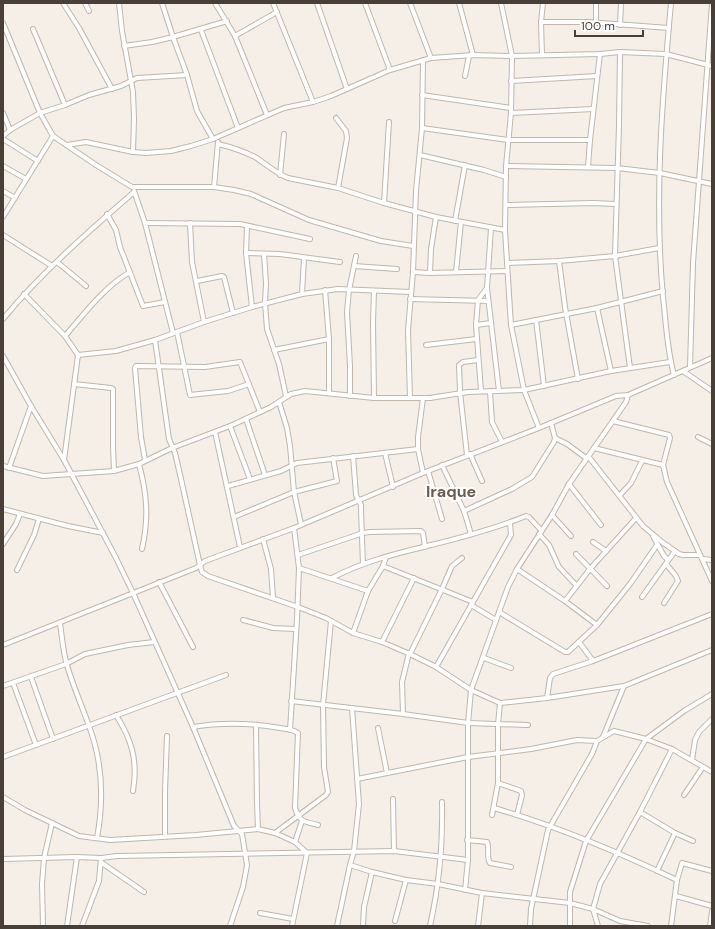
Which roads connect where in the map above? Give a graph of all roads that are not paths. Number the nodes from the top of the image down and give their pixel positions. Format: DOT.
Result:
graph roads {
  1 [pos="62,3"];
  2 [pos="85,3"];
  3 [pos="119,3"];
  4 [pos="162,3"];
  5 [pos="215,3"];
  6 [pos="273,3"];
  7 [pos="317,3"];
  8 [pos="365,3"];
  9 [pos="410,3"];
  10 [pos="459,3"];
  11 [pos="501,3"];
  12 [pos="543,3"];
  13 [pos="596,3"];
  14 [pos="621,3"];
  15 [pos="671,3"];
  16 [pos="712,3"];
  17 [pos="89,11"];
  18 [pos="277,12"];
  19 [pos="227,22"];
  20 [pos="541,22"];
  21 [pos="3,23"];
  22 [pos="596,23"];
  23 [pos="620,25"];
  24 [pos="669,28"];
  25 [pos="33,29"];
  26 [pos="201,30"];
  27 [pos="173,36"];
  28 [pos="234,36"];
  29 [pos="124,46"];
  30 [pos="620,52"];
  31 [pos="600,54"];
  32 [pos="666,54"];
  33 [pos="542,55"];
  34 [pos="471,56"];
  35 [pos="512,56"];
  36 [pos="431,58"];
  37 [pos="423,61"];
  38 [pos="710,65"];
  39 [pos="390,70"];
  40 [pos="187,75"];
  41 [pos="465,76"];
  42 [pos="597,76"];
  43 [pos="131,81"];
  44 [pos="511,81"];
  45 [pos="112,89"];
  46 [pos="347,89"];
  47 [pos="422,95"];
  48 [pos="313,102"];
  49 [pos="65,105"];
  50 [pos="593,110"];
  51 [pos="511,111"];
  52 [pos="3,113"];
  53 [pos="40,113"];
  54 [pos="268,115"];
  55 [pos="336,118"];
  56 [pos="389,122"];
  57 [pos="238,128"];
  58 [pos="422,128"];
  59 [pos="10,130"];
  60 [pos="284,134"];
  61 [pos="52,136"];
  62 [pos="219,136"];
  63 [pos="3,137"];
  64 [pos="213,139"];
  65 [pos="508,140"];
  66 [pos="590,140"];
  67 [pos="218,144"];
  68 [pos="67,145"];
  69 [pos="133,152"];
  70 [pos="420,155"];
  71 [pos="38,161"];
  72 [pos="465,165"];
  73 [pos="3,166"];
  74 [pos="506,166"];
  75 [pos="588,166"];
  76 [pos="617,168"];
  77 [pos="660,173"];
  78 [pos="280,174"];
  79 [pos="506,177"];
  80 [pos="26,179"];
  81 [pos="700,182"];
  82 [pos="712,184"];
  83 [pos="132,186"];
  84 [pos="214,187"];
  85 [pos="338,188"];
  86 [pos="3,191"];
  87 [pos="134,192"];
  88 [pos="15,198"];
  89 [pos="384,203"];
  90 [pos="616,204"];
  91 [pos="506,205"];
  92 [pos="415,211"];
  93 [pos="107,214"];
  94 [pos="3,217"];
  95 [pos="436,217"];
  96 [pos="456,220"];
  97 [pos="461,222"];
  98 [pos="145,223"];
  99 [pos="190,223"];
  100 [pos="247,226"];
  101 [pos="491,228"];
  102 [pos="506,230"];
  103 [pos="3,235"];
  104 [pos="310,239"];
  105 [pos="413,246"];
  106 [pos="659,248"];
  107 [pos="246,253"];
  108 [pos="264,254"];
  109 [pos="356,256"];
  110 [pos="615,256"];
  111 [pos="304,258"];
  112 [pos="559,261"];
  113 [pos="57,262"];
  114 [pos="340,262"];
  115 [pos="507,263"];
  116 [pos="52,266"];
  117 [pos="354,266"];
  118 [pos="397,268"];
  119 [pos="488,270"];
  120 [pos="507,271"];
  121 [pos="130,272"];
  122 [pos="413,272"];
  123 [pos="456,272"];
  124 [pos="430,273"];
  125 [pos="196,282"];
  126 [pos="86,286"];
  127 [pos="488,288"];
  128 [pos="325,290"];
  129 [pos="349,290"];
  130 [pos="374,291"];
  131 [pos="663,291"];
  132 [pos="411,292"];
  133 [pos="24,294"];
  134 [pos="302,294"];
  135 [pos="410,299"];
  136 [pos="478,300"];
  137 [pos="488,301"];
  138 [pos="166,302"];
  139 [pos="620,302"];
  140 [pos="265,303"];
  141 [pos="252,307"];
  142 [pos="597,308"];
  143 [pos="233,313"];
  144 [pos="567,315"];
  145 [pos="3,319"];
  146 [pos="536,320"];
  147 [pos="204,322"];
  148 [pos="491,323"];
  149 [pos="476,325"];
  150 [pos="511,325"];
  151 [pos="175,332"];
  152 [pos="65,336"];
  153 [pos="329,339"];
  154 [pos="476,339"];
  155 [pos="155,340"];
  156 [pos="426,345"];
  157 [pos="274,350"];
  158 [pos="78,355"];
  159 [pos="3,356"];
  160 [pos="712,358"];
  161 [pos="478,360"];
  162 [pos="670,362"];
  163 [pos="159,366"];
  164 [pos="185,367"];
  165 [pos="630,368"];
  166 [pos="690,368"];
  167 [pos="611,371"];
  168 [pos="683,371"];
  169 [pos="674,375"];
  170 [pos="578,379"];
  171 [pos="74,384"];
  172 [pos="249,384"];
  173 [pos="544,386"];
  174 [pos="524,390"];
  175 [pos="481,391"];
  176 [pos="490,391"];
  177 [pos="499,391"];
  178 [pos="712,391"];
  179 [pos="460,392"];
  180 [pos="329,393"];
  181 [pos="628,395"];
  182 [pos="286,396"];
  183 [pos="350,396"];
  184 [pos="374,398"];
  185 [pos="410,398"];
  186 [pos="423,398"];
  187 [pos="279,402"];
  188 [pos="31,406"];
  189 [pos="260,412"];
  190 [pos="246,419"];
  191 [pos="613,421"];
  192 [pos="551,423"];
  193 [pos="230,426"];
  194 [pos="539,428"];
  195 [pos="215,432"];
  196 [pos="698,437"];
  197 [pos="555,438"];
  198 [pos="502,442"];
  199 [pos="712,444"];
  200 [pos="172,448"];
  201 [pos="594,448"];
  202 [pos="418,449"];
  203 [pos="385,453"];
  204 [pos="469,454"];
  205 [pos="353,456"];
  206 [pos="587,457"];
  207 [pos="333,458"];
  208 [pos="64,460"];
  209 [pos="145,460"];
  210 [pos="642,461"];
  211 [pos="139,464"];
  212 [pos="442,465"];
  213 [pos="3,466"];
  214 [pos="292,466"];
  215 [pos="663,466"];
  216 [pos="9,468"];
  217 [pos="114,471"];
  218 [pos="428,471"];
  219 [pos="422,473"];
  220 [pos="71,475"];
  221 [pos="265,475"];
  222 [pos="250,480"];
  223 [pos="482,480"];
  224 [pos="569,484"];
  225 [pos="228,486"];
  226 [pos="393,486"];
  227 [pos="294,492"];
  228 [pos="620,495"];
  229 [pos="358,500"];
  230 [pos="3,509"];
  231 [pos="464,511"];
  232 [pos="20,514"];
  233 [pos="552,515"];
  234 [pos="234,517"];
  235 [pos="636,518"];
  236 [pos="39,519"];
  237 [pos="442,519"];
  238 [pos="510,522"];
  239 [pos="301,524"];
  240 [pos="601,525"];
  241 [pos="294,528"];
  242 [pos="540,532"];
  243 [pos="103,533"];
  244 [pos="363,533"];
  245 [pos="471,534"];
  246 [pos="652,534"];
  247 [pos="571,536"];
  248 [pos="263,539"];
  249 [pos="593,542"];
  250 [pos="3,544"];
  251 [pos="657,545"];
  252 [pos="425,547"];
  253 [pos="240,548"];
  254 [pos="142,549"];
  255 [pos="606,551"];
  256 [pos="675,551"];
  257 [pos="576,554"];
  258 [pos="298,555"];
  259 [pos="386,557"];
  260 [pos="701,557"];
  261 [pos="462,558"];
  262 [pos="712,560"];
  263 [pos="667,562"];
  264 [pos="363,564"];
  265 [pos="200,565"];
  266 [pos="383,566"];
  267 [pos="299,568"];
  268 [pos="516,569"];
  269 [pos="590,569"];
  270 [pos="17,570"];
  271 [pos="332,578"];
  272 [pos="414,578"];
  273 [pos="712,581"];
  274 [pos="159,582"];
  275 [pos="576,586"];
  276 [pos="607,586"];
  277 [pos="442,589"];
  278 [pos="368,591"];
  279 [pos="133,593"];
  280 [pos="642,597"];
  281 [pos="273,598"];
  282 [pos="565,600"];
  283 [pos="472,603"];
  284 [pos="664,603"];
  285 [pos="298,607"];
  286 [pos="499,612"];
  287 [pos="712,614"];
  288 [pos="244,620"];
  289 [pos="496,620"];
  290 [pos="331,621"];
  291 [pos="60,623"];
  292 [pos="597,625"];
  293 [pos="296,629"];
  294 [pos="353,633"];
  295 [pos="154,642"];
  296 [pos="382,642"];
  297 [pos="579,642"];
  298 [pos="3,645"];
  299 [pos="193,647"];
  300 [pos="712,650"];
  301 [pos="409,653"];
  302 [pos="484,658"];
  303 [pos="593,661"];
  304 [pos="66,664"];
  305 [pos="436,667"];
  306 [pos="511,668"];
  307 [pos="226,675"];
  308 [pos="31,677"];
  309 [pos="13,683"];
  310 [pos="3,686"];
  311 [pos="624,686"];
  312 [pos="471,690"];
  313 [pos="177,692"];
  314 [pos="712,694"];
  315 [pos="547,698"];
  316 [pos="291,701"];
  317 [pos="500,703"];
  318 [pos="323,705"];
  319 [pos="352,708"];
  320 [pos="403,714"];
  321 [pos="116,715"];
  322 [pos="712,719"];
  323 [pos="468,723"];
  324 [pos="256,725"];
  325 [pos="498,725"];
  326 [pos="528,725"];
  327 [pos="89,726"];
  328 [pos="193,727"];
  329 [pos="378,728"];
  330 [pos="290,730"];
  331 [pos="167,736"];
  332 [pos="603,737"];
  333 [pos="53,739"];
  334 [pos="646,739"];
  335 [pos="597,741"];
  336 [pos="36,745"];
  337 [pos="672,749"];
  338 [pos="498,754"];
  339 [pos="3,755"];
  340 [pos="468,757"];
  341 [pos="692,760"];
  342 [pos="703,767"];
  343 [pos="712,772"];
  344 [pos="387,773"];
  345 [pos="357,779"];
  346 [pos="498,783"];
  347 [pos="133,791"];
  348 [pos="684,795"];
  349 [pos="3,797"];
  350 [pos="393,799"];
  351 [pos="442,802"];
  352 [pos="494,808"];
  353 [pos="640,812"];
  354 [pos="492,815"];
  355 [pos="517,815"];
  356 [pos="298,817"];
  357 [pos="302,821"];
  358 [pos="52,823"];
  359 [pos="318,824"];
  360 [pos="550,826"];
  361 [pos="258,829"];
  362 [pos="241,832"];
  363 [pos="275,833"];
  364 [pos="675,833"];
  365 [pos="165,836"];
  366 [pos="97,838"];
  367 [pos="467,840"];
  368 [pos="586,840"];
  369 [pos="693,841"];
  370 [pos="295,842"];
  371 [pos="354,851"];
  372 [pos="394,851"];
  373 [pos="618,853"];
  374 [pos="307,854"];
  375 [pos="246,855"];
  376 [pos="77,857"];
  377 [pos="441,857"];
  378 [pos="44,858"];
  379 [pos="3,859"];
  380 [pos="468,860"];
  381 [pos="101,861"];
  382 [pos="350,865"];
  383 [pos="511,867"];
  384 [pos="657,871"];
  385 [pos="712,871"];
  386 [pos="372,872"];
  387 [pos="406,880"];
  388 [pos="677,880"];
  389 [pos="438,884"];
  390 [pos="465,890"];
  391 [pos="144,892"];
  392 [pos="482,893"];
  393 [pos="676,896"];
  394 [pos="532,900"];
  395 [pos="570,903"];
  396 [pos="712,906"];
  397 [pos="593,909"];
  398 [pos="712,911"];
  399 [pos="260,913"];
  400 [pos="293,919"];
  401 [pos="395,920"];
  402 [pos="620,921"];
  403 [pos="43,926"];
  404 [pos="67,926"];
  405 [pos="82,926"];
  406 [pos="230,926"];
  407 [pos="292,926"];
  408 [pos="337,926"];
  409 [pos="363,926"];
  410 [pos="430,926"];
  411 [pos="478,926"];
  412 [pos="530,926"];
  413 [pos="570,926"];
  414 [pos="598,926"];
  415 [pos="622,926"];
  416 [pos="648,926"];
  417 [pos="670,926"];
  418 [pos="710,926"];
  1 -- 45 [label="street"];
  2 -- 17 [label="street"];
  3 -- 29 [label="street"];
  4 -- 27 [label="street"];
  5 -- 19 [label="street"];
  6 -- 18 [label="street"];
  7 -- 46 [label="street"];
  8 -- 39 [label="street"];
  9 -- 36 [label="street"];
  10 -- 34 [label="street"];
  11 -- 35 [label="street"];
  12 -- 20 [label="street"];
  13 -- 22 [label="street"];
  14 -- 23 [label="street"];
  15 -- 24 [label="street"];
  16 -- 38 [label="street"];
  18 -- 28 [label="street"];
  18 -- 48 [label="street"];
  19 -- 26 [label="street"];
  19 -- 28 [label="street"];
  20 -- 22 [label="street"];
  20 -- 33 [label="street"];
  21 -- 53 [label="street"];
  22 -- 23 [label="street"];
  23 -- 24 [label="street"];
  24 -- 32 [label="street"];
  25 -- 49 [label="street"];
  26 -- 27 [label="street"];
  26 -- 57 [label="street"];
  27 -- 29 [label="street"];
  27 -- 40 [label="street"];
  28 -- 54 [label="street"];
  29 -- 43 [label="street"];
  30 -- 31 [label="street"];
  30 -- 32 [label="street"];
  30 -- 76 [label="street"];
  31 -- 33 [label="street"];
  31 -- 42 [label="street"];
  32 -- 38 [label="street"];
  32 -- 77 [label="street"];
  33 -- 35 [label="street"];
  34 -- 35 [label="street"];
  34 -- 36 [label="street"];
  34 -- 41 [label="street"];
  35 -- 44 [label="street"];
  36 -- 37 [label="street"];
  37 -- 39 [label="street"];
  37 -- 47 [label="street"];
  38 -- 81 [label="street"];
  39 -- 46 [label="street"];
  40 -- 43 [label="street"];
  40 -- 64 [label="street"];
  42 -- 44 [label="street"];
  42 -- 50 [label="street"];
  43 -- 45 [label="street"];
  43 -- 69 [label="street"];
  44 -- 51 [label="street"];
  45 -- 49 [label="street"];
  46 -- 48 [label="street"];
  47 -- 51 [label="street"];
  47 -- 58 [label="street"];
  48 -- 54 [label="street"];
  49 -- 53 [label="street"];
  50 -- 51 [label="street"];
  50 -- 66 [label="street"];
  51 -- 65 [label="street"];
  52 -- 59 [label="street"];
  53 -- 59 [label="street"];
  53 -- 61 [label="street"];
  54 -- 57 [label="street"];
  55 -- 85 [label="street"];
  56 -- 89 [label="street"];
  57 -- 62 [label="street"];
  58 -- 65 [label="street"];
  58 -- 70 [label="street"];
  59 -- 63 [label="street"];
  60 -- 78 [label="street"];
  61 -- 68 [label="street"];
  61 -- 71 [label="street"];
  62 -- 64 [label="street"];
  62 -- 67 [label="street"];
  63 -- 71 [label="street"];
  64 -- 69 [label="street"];
  65 -- 66 [label="street"];
  65 -- 74 [label="street"];
  66 -- 75 [label="street"];
  67 -- 78 [label="street"];
  67 -- 84 [label="street"];
  68 -- 69 [label="street"];
  68 -- 83 [label="street"];
  70 -- 72 [label="street"];
  70 -- 92 [label="street"];
  71 -- 80 [label="street"];
  72 -- 79 [label="street"];
  72 -- 96 [label="street"];
  73 -- 80 [label="street"];
  74 -- 75 [label="street"];
  74 -- 79 [label="street"];
  75 -- 76 [label="street"];
  76 -- 77 [label="street"];
  76 -- 90 [label="street"];
  77 -- 81 [label="street"];
  77 -- 106 [label="street"];
  78 -- 85 [label="street"];
  79 -- 91 [label="street"];
  80 -- 88 [label="street"];
  81 -- 82 [label="street"];
  81 -- 166 [label="street"];
  83 -- 84 [label="street"];
  83 -- 87 [label="street"];
  84 -- 105 [label="street"];
  85 -- 89 [label="street"];
  86 -- 88 [label="street"];
  87 -- 93 [label="street"];
  87 -- 98 [label="street"];
  88 -- 94 [label="street"];
  89 -- 92 [label="street"];
  90 -- 91 [label="street"];
  90 -- 110 [label="street"];
  91 -- 102 [label="street"];
  92 -- 95 [label="street"];
  92 -- 105 [label="street"];
  93 -- 113 [label="street"];
  93 -- 121 [label="street"];
  95 -- 96 [label="street"];
  95 -- 124 [label="street"];
  96 -- 97 [label="street"];
  97 -- 101 [label="street"];
  97 -- 123 [label="street"];
  98 -- 99 [label="street"];
  98 -- 138 [label="street"];
  99 -- 100 [label="street"];
  99 -- 125 [label="street"];
  100 -- 104 [label="street"];
  100 -- 107 [label="street"];
  101 -- 102 [label="street"];
  101 -- 119 [label="street"];
  102 -- 115 [label="street"];
  103 -- 116 [label="street"];
  105 -- 122 [label="street"];
  106 -- 110 [label="street"];
  106 -- 131 [label="street"];
  107 -- 108 [label="street"];
  107 -- 141 [label="street"];
  108 -- 111 [label="street"];
  108 -- 140 [label="street"];
  109 -- 117 [label="street"];
  110 -- 112 [label="street"];
  110 -- 139 [label="street"];
  111 -- 114 [label="street"];
  111 -- 134 [label="street"];
  112 -- 115 [label="street"];
  112 -- 144 [label="street"];
  113 -- 116 [label="street"];
  113 -- 126 [label="street"];
  115 -- 120 [label="street"];
  116 -- 133 [label="street"];
  117 -- 118 [label="street"];
  117 -- 129 [label="street"];
  119 -- 120 [label="street"];
  119 -- 123 [label="street"];
  119 -- 127 [label="street"];
  120 -- 150 [label="street"];
  121 -- 138 [label="street"];
  121 -- 152 [label="street"];
  122 -- 124 [label="street"];
  122 -- 132 [label="street"];
  123 -- 124 [label="street"];
  125 -- 143 [label="street"];
  125 -- 147 [label="street"];
  127 -- 136 [label="street"];
  127 -- 137 [label="street"];
  128 -- 129 [label="street"];
  128 -- 134 [label="street"];
  128 -- 153 [label="street"];
  129 -- 130 [label="street"];
  129 -- 183 [label="street"];
  130 -- 132 [label="street"];
  130 -- 184 [label="street"];
  131 -- 139 [label="street"];
  131 -- 162 [label="street"];
  132 -- 135 [label="street"];
  133 -- 145 [label="street"];
  133 -- 152 [label="street"];
  134 -- 140 [label="street"];
  135 -- 136 [label="street"];
  135 -- 185 [label="street"];
  136 -- 137 [label="street"];
  136 -- 149 [label="street"];
  137 -- 148 [label="street"];
  138 -- 151 [label="street"];
  139 -- 142 [label="street"];
  139 -- 165 [label="street"];
  140 -- 141 [label="street"];
  140 -- 157 [label="street"];
  141 -- 143 [label="street"];
  142 -- 144 [label="street"];
  142 -- 167 [label="street"];
  143 -- 147 [label="street"];
  144 -- 146 [label="street"];
  144 -- 170 [label="street"];
  146 -- 150 [label="street"];
  146 -- 173 [label="street"];
  147 -- 151 [label="street"];
  148 -- 149 [label="street"];
  148 -- 177 [label="street"];
  149 -- 154 [label="street"];
  150 -- 174 [label="street"];
  151 -- 155 [label="street"];
  151 -- 164 [label="street"];
  152 -- 158 [label="street"];
  153 -- 157 [label="street"];
  153 -- 180 [label="street"];
  154 -- 156 [label="street"];
  154 -- 161 [label="street"];
  155 -- 158 [label="street"];
  155 -- 163 [label="street"];
  157 -- 182 [label="street"];
  158 -- 171 [label="street"];
  159 -- 188 [label="street"];
  160 -- 166 [label="street"];
  161 -- 175 [label="street"];
  161 -- 179 [label="street"];
  162 -- 165 [label="street"];
  162 -- 169 [label="street"];
  163 -- 164 [label="street"];
  163 -- 200 [label="street"];
  163 -- 209 [label="street"];
  164 -- 172 [label="street"];
  164 -- 172 [label="street"];
  165 -- 167 [label="street"];
  166 -- 168 [label="street"];
  167 -- 170 [label="street"];
  168 -- 169 [label="street"];
  168 -- 178 [label="street"];
  169 -- 181 [label="street"];
  170 -- 173 [label="street"];
  171 -- 208 [label="street"];
  171 -- 217 [label="street"];
  172 -- 189 [label="street"];
  173 -- 174 [label="street"];
  174 -- 177 [label="street"];
  174 -- 194 [label="street"];
  175 -- 176 [label="street"];
  175 -- 179 [label="street"];
  176 -- 177 [label="street"];
  176 -- 198 [label="street"];
  179 -- 186 [label="street"];
  179 -- 204 [label="street"];
  180 -- 182 [label="street"];
  180 -- 183 [label="street"];
  181 -- 191 [label="street"];
  181 -- 192 [label="street"];
  182 -- 187 [label="street"];
  183 -- 184 [label="street"];
  184 -- 185 [label="street"];
  185 -- 186 [label="street"];
  186 -- 202 [label="street"];
  187 -- 189 [label="street"];
  187 -- 214 [label="street"];
  188 -- 208 [label="street"];
  188 -- 216 [label="street"];
  189 -- 190 [label="street"];
  190 -- 193 [label="street"];
  190 -- 221 [label="street"];
  191 -- 201 [label="street"];
  191 -- 215 [label="street"];
  192 -- 194 [label="street"];
  192 -- 197 [label="street"];
  193 -- 195 [label="street"];
  193 -- 222 [label="street"];
  194 -- 198 [label="street"];
  195 -- 200 [label="street"];
  195 -- 225 [label="street"];
  196 -- 199 [label="street"];
  197 -- 206 [label="street"];
  197 -- 231 [label="street"];
  198 -- 204 [label="street"];
  200 -- 209 [label="street"];
  200 -- 265 [label="street"];
  201 -- 206 [label="street"];
  201 -- 210 [label="street"];
  202 -- 203 [label="street"];
  202 -- 219 [label="street"];
  203 -- 205 [label="street"];
  203 -- 226 [label="street"];
  204 -- 212 [label="street"];
  204 -- 223 [label="street"];
  205 -- 207 [label="street"];
  205 -- 229 [label="street"];
  206 -- 224 [label="street"];
  206 -- 228 [label="street"];
  207 -- 214 [label="street"];
  207 -- 227 [label="street"];
  208 -- 220 [label="street"];
  209 -- 211 [label="street"];
  210 -- 215 [label="street"];
  210 -- 228 [label="street"];
  211 -- 217 [label="street"];
  211 -- 254 [label="street"];
  212 -- 218 [label="street"];
  212 -- 231 [label="street"];
  213 -- 216 [label="street"];
  214 -- 221 [label="street"];
  214 -- 227 [label="street"];
  215 -- 260 [label="street"];
  216 -- 220 [label="street"];
  217 -- 220 [label="street"];
  218 -- 219 [label="street"];
  218 -- 237 [label="street"];
  219 -- 226 [label="street"];
  220 -- 243 [label="street"];
  221 -- 222 [label="street"];
  222 -- 225 [label="street"];
  224 -- 233 [label="street"];
  224 -- 240 [label="street"];
  225 -- 234 [label="street"];
  226 -- 229 [label="street"];
  227 -- 234 [label="street"];
  227 -- 239 [label="street"];
  228 -- 235 [label="street"];
  229 -- 239 [label="street"];
  229 -- 244 [label="street"];
  230 -- 232 [label="street"];
  231 -- 245 [label="street"];
  232 -- 236 [label="street"];
  232 -- 250 [label="street"];
  233 -- 242 [label="street"];
  233 -- 247 [label="street"];
  234 -- 253 [label="street"];
  235 -- 246 [label="street"];
  235 -- 255 [label="street"];
  236 -- 243 [label="street"];
  236 -- 270 [label="street"];
  238 -- 242 [label="street"];
  238 -- 245 [label="street"];
  238 -- 283 [label="street"];
  239 -- 241 [label="street"];
  241 -- 248 [label="street"];
  241 -- 258 [label="street"];
  242 -- 268 [label="street"];
  242 -- 275 [label="street"];
  243 -- 279 [label="street"];
  244 -- 252 [label="street"];
  244 -- 258 [label="street"];
  244 -- 264 [label="street"];
  245 -- 252 [label="street"];
  246 -- 251 [label="street"];
  246 -- 256 [label="street"];
  248 -- 253 [label="street"];
  248 -- 281 [label="street"];
  249 -- 255 [label="street"];
  251 -- 263 [label="street"];
  251 -- 292 [label="street"];
  252 -- 259 [label="street"];
  253 -- 265 [label="street"];
  255 -- 269 [label="street"];
  256 -- 260 [label="street"];
  256 -- 263 [label="street"];
  257 -- 269 [label="street"];
  258 -- 267 [label="street"];
  259 -- 264 [label="street"];
  259 -- 266 [label="street"];
  260 -- 262 [label="street"];
  260 -- 273 [label="street"];
  261 -- 277 [label="street"];
  263 -- 280 [label="street"];
  263 -- 284 [label="street"];
  264 -- 271 [label="street"];
  265 -- 274 [label="street"];
  265 -- 281 [label="street"];
  266 -- 272 [label="street"];
  266 -- 278 [label="street"];
  267 -- 271 [label="street"];
  267 -- 285 [label="street"];
  268 -- 282 [label="street"];
  268 -- 286 [label="street"];
  269 -- 275 [label="street"];
  269 -- 276 [label="street"];
  271 -- 278 [label="street"];
  272 -- 277 [label="street"];
  272 -- 296 [label="street"];
  274 -- 279 [label="street"];
  274 -- 299 [label="street"];
  275 -- 282 [label="street"];
  277 -- 283 [label="street"];
  277 -- 301 [label="street"];
  278 -- 294 [label="street"];
  279 -- 291 [label="street"];
  279 -- 295 [label="street"];
  281 -- 285 [label="street"];
  282 -- 292 [label="street"];
  283 -- 289 [label="street"];
  283 -- 305 [label="street"];
  285 -- 290 [label="street"];
  285 -- 293 [label="street"];
  286 -- 289 [label="street"];
  286 -- 297 [label="street"];
  287 -- 303 [label="street"];
  288 -- 293 [label="street"];
  289 -- 302 [label="street"];
  290 -- 294 [label="street"];
  290 -- 318 [label="street"];
  291 -- 298 [label="street"];
  291 -- 304 [label="street"];
  292 -- 297 [label="street"];
  293 -- 316 [label="street"];
  294 -- 296 [label="street"];
  295 -- 304 [label="street"];
  295 -- 313 [label="street"];
  296 -- 301 [label="street"];
  297 -- 303 [label="street"];
  300 -- 311 [label="street"];
  301 -- 305 [label="street"];
  301 -- 320 [label="street"];
  302 -- 306 [label="street"];
  302 -- 312 [label="street"];
  303 -- 315 [label="street"];
  304 -- 308 [label="street"];
  304 -- 327 [label="street"];
  305 -- 312 [label="street"];
  307 -- 313 [label="street"];
  308 -- 309 [label="street"];
  308 -- 333 [label="street"];
  309 -- 310 [label="street"];
  309 -- 336 [label="street"];
  311 -- 315 [label="street"];
  311 -- 332 [label="street"];
  312 -- 317 [label="street"];
  312 -- 323 [label="street"];
  313 -- 321 [label="street"];
  313 -- 328 [label="street"];
  314 -- 334 [label="street"];
  315 -- 317 [label="street"];
  316 -- 318 [label="street"];
  316 -- 330 [label="street"];
  317 -- 325 [label="street"];
  318 -- 319 [label="street"];
  318 -- 356 [label="street"];
  319 -- 320 [label="street"];
  319 -- 345 [label="street"];
  320 -- 323 [label="street"];
  321 -- 327 [label="street"];
  321 -- 347 [label="street"];
  322 -- 341 [label="street"];
  323 -- 325 [label="street"];
  323 -- 340 [label="street"];
  324 -- 328 [label="street"];
  324 -- 330 [label="street"];
  324 -- 361 [label="street"];
  325 -- 326 [label="street"];
  325 -- 338 [label="street"];
  327 -- 333 [label="street"];
  327 -- 366 [label="street"];
  328 -- 362 [label="street"];
  329 -- 344 [label="street"];
  330 -- 356 [label="street"];
  331 -- 365 [label="street"];
  332 -- 334 [label="street"];
  332 -- 335 [label="street"];
  333 -- 336 [label="street"];
  334 -- 337 [label="street"];
  334 -- 368 [label="street"];
  335 -- 338 [label="street"];
  335 -- 360 [label="street"];
  336 -- 339 [label="street"];
  337 -- 341 [label="street"];
  337 -- 353 [label="street"];
  338 -- 340 [label="street"];
  338 -- 346 [label="street"];
  340 -- 344 [label="street"];
  340 -- 367 [label="street"];
  341 -- 342 [label="street"];
  342 -- 343 [label="street"];
  342 -- 348 [label="street"];
  344 -- 345 [label="street"];
  345 -- 371 [label="street"];
  346 -- 352 [label="street"];
  346 -- 355 [label="street"];
  349 -- 358 [label="street"];
  350 -- 372 [label="street"];
  351 -- 377 [label="street"];
  352 -- 354 [label="street"];
  352 -- 355 [label="street"];
  353 -- 364 [label="street"];
  353 -- 373 [label="street"];
  355 -- 360 [label="street"];
  356 -- 357 [label="street"];
  356 -- 363 [label="street"];
  357 -- 359 [label="street"];
  357 -- 370 [label="street"];
  358 -- 366 [label="street"];
  358 -- 378 [label="street"];
  360 -- 368 [label="street"];
  360 -- 394 [label="street"];
  361 -- 362 [label="street"];
  361 -- 363 [label="street"];
  362 -- 365 [label="street"];
  362 -- 375 [label="street"];
  363 -- 370 [label="street"];
  364 -- 369 [label="street"];
  364 -- 384 [label="street"];
  365 -- 366 [label="street"];
  367 -- 380 [label="street"];
  367 -- 383 [label="street"];
  368 -- 373 [label="street"];
  368 -- 395 [label="street"];
  370 -- 374 [label="street"];
  371 -- 372 [label="street"];
  371 -- 374 [label="street"];
  371 -- 382 [label="street"];
  372 -- 377 [label="street"];
  373 -- 384 [label="street"];
  373 -- 397 [label="street"];
  374 -- 375 [label="street"];
  374 -- 400 [label="street"];
  375 -- 381 [label="street"];
  375 -- 406 [label="street"];
  376 -- 378 [label="street"];
  376 -- 381 [label="street"];
  376 -- 404 [label="street"];
  377 -- 380 [label="street"];
  377 -- 389 [label="street"];
  378 -- 379 [label="street"];
  378 -- 403 [label="street"];
  380 -- 390 [label="street"];
  381 -- 391 [label="street"];
  381 -- 405 [label="street"];
  382 -- 386 [label="street"];
  382 -- 408 [label="street"];
  384 -- 388 [label="street"];
  385 -- 388 [label="street"];
  386 -- 387 [label="street"];
  386 -- 409 [label="street"];
  387 -- 389 [label="street"];
  387 -- 401 [label="street"];
  388 -- 393 [label="street"];
  389 -- 390 [label="street"];
  389 -- 410 [label="street"];
  390 -- 392 [label="street"];
  392 -- 394 [label="street"];
  392 -- 411 [label="street"];
  393 -- 396 [label="street"];
  393 -- 417 [label="street"];
  394 -- 395 [label="street"];
  394 -- 412 [label="street"];
  395 -- 397 [label="street"];
  395 -- 413 [label="street"];
  397 -- 402 [label="street"];
  397 -- 414 [label="street"];
  398 -- 418 [label="street"];
  399 -- 400 [label="street"];
  400 -- 407 [label="street"];
  402 -- 415 [label="street"];
  402 -- 416 [label="street"];
}
